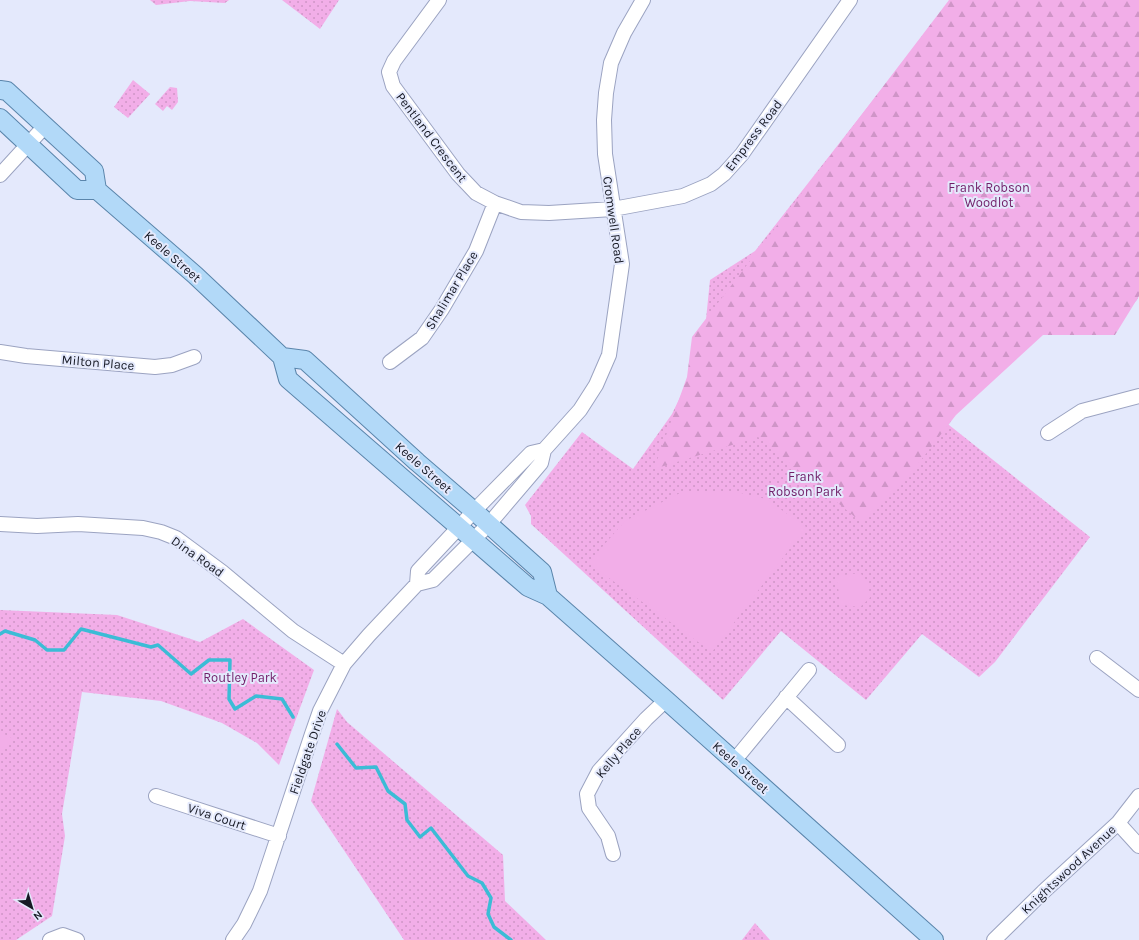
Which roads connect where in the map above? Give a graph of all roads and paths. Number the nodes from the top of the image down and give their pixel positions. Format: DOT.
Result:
graph roads {
  1 [pos="439,0"];
  2 [pos="644,0"];
  3 [pos="850,0"];
  4 [pos="0,90"];
  5 [pos="0,118"];
  6 [pos="45,126"];
  7 [pos="27,144"];
  8 [pos="0,175"];
  9 [pos="97,190"];
  10 [pos="495,203"];
  11 [pos="614,209"];
  12 [pos="0,352"];
  13 [pos="194,357"];
  14 [pos="282,357"];
  15 [pos="390,362"];
  16 [pos="1139,396"];
  17 [pos="1048,433"];
  18 [pos="544,450"];
  19 [pos="474,510"];
  20 [pos="0,524"];
  21 [pos="489,524"];
  22 [pos="459,527"];
  23 [pos="474,540"];
  24 [pos="417,584"];
  25 [pos="548,596"];
  26 [pos="1097,658"];
  27 [pos="344,664"];
  28 [pos="810,670"];
  29 [pos="1139,690"];
  30 [pos="786,697"];
  31 [pos="666,700"];
  32 [pos="838,745"];
  33 [pos="734,761"];
  34 [pos="156,796"];
  35 [pos="1139,796"];
  36 [pos="1118,823"];
  37 [pos="279,836"];
  38 [pos="1139,846"];
  39 [pos="613,854"];
  40 [pos="50,940"];
  41 [pos="77,940"];
  42 [pos="233,940"];
  43 [pos="934,940"];
  44 [pos="994,940"];
  1 -- 10 [label="street, Pentland Crescent"];
  2 -- 11 [label="street, Cromwell Road"];
  3 -- 11 [label="street, Empress Road"];
  4 -- 6 [label="main road"];
  5 -- 7 [label="main road"];
  6 -- 7 [label="street"];
  6 -- 9 [label="main road"];
  7 -- 8 [label="street"];
  7 -- 9 [label="main road"];
  9 -- 14 [label="main road, Keele Street"];
  10 -- 11 [label="street, Pentland Crescent"];
  10 -- 15 [label="street, Shalimar Place"];
  11 -- 18 [label="street, Cromwell Road"];
  12 -- 13 [label="street, Milton Place"];
  14 -- 19 [label="main road, Keele Street"];
  14 -- 22 [label="main road, Keele Street"];
  16 -- 17 [label="street"];
  18 -- 19 [label="street, Cromwell Road"];
  18 -- 21 [label="street, Cromwell Road"];
  19 -- 21 [label="main road, Keele Street"];
  19 -- 22 [label="street, Fieldgate Drive"];
  20 -- 27 [label="street, Dina Road"];
  21 -- 23 [label="street, Fieldgate Drive"];
  21 -- 25 [label="main road, Keele Street"];
  22 -- 23 [label="main road, Keele Street"];
  22 -- 24 [label="street, Fieldgate Drive"];
  23 -- 24 [label="street, Fieldgate Drive"];
  23 -- 25 [label="main road, Keele Street"];
  24 -- 27 [label="street, Fieldgate Drive"];
  25 -- 31 [label="main road, Keele Street"];
  26 -- 29 [label="street"];
  27 -- 37 [label="street, Fieldgate Drive"];
  28 -- 30 [label="street"];
  30 -- 32 [label="street"];
  30 -- 33 [label="street"];
  31 -- 33 [label="main road, Keele Street"];
  31 -- 39 [label="street, Kelly Place"];
  33 -- 43 [label="main road, Keele Street"];
  34 -- 37 [label="street, Viva Court"];
  35 -- 36 [label="street, Knightswood Avenue"];
  36 -- 38 [label="street"];
  36 -- 44 [label="street, Knightswood Avenue"];
  37 -- 42 [label="street, Fieldgate Drive"];
  40 -- 41 [label="street"];
}
